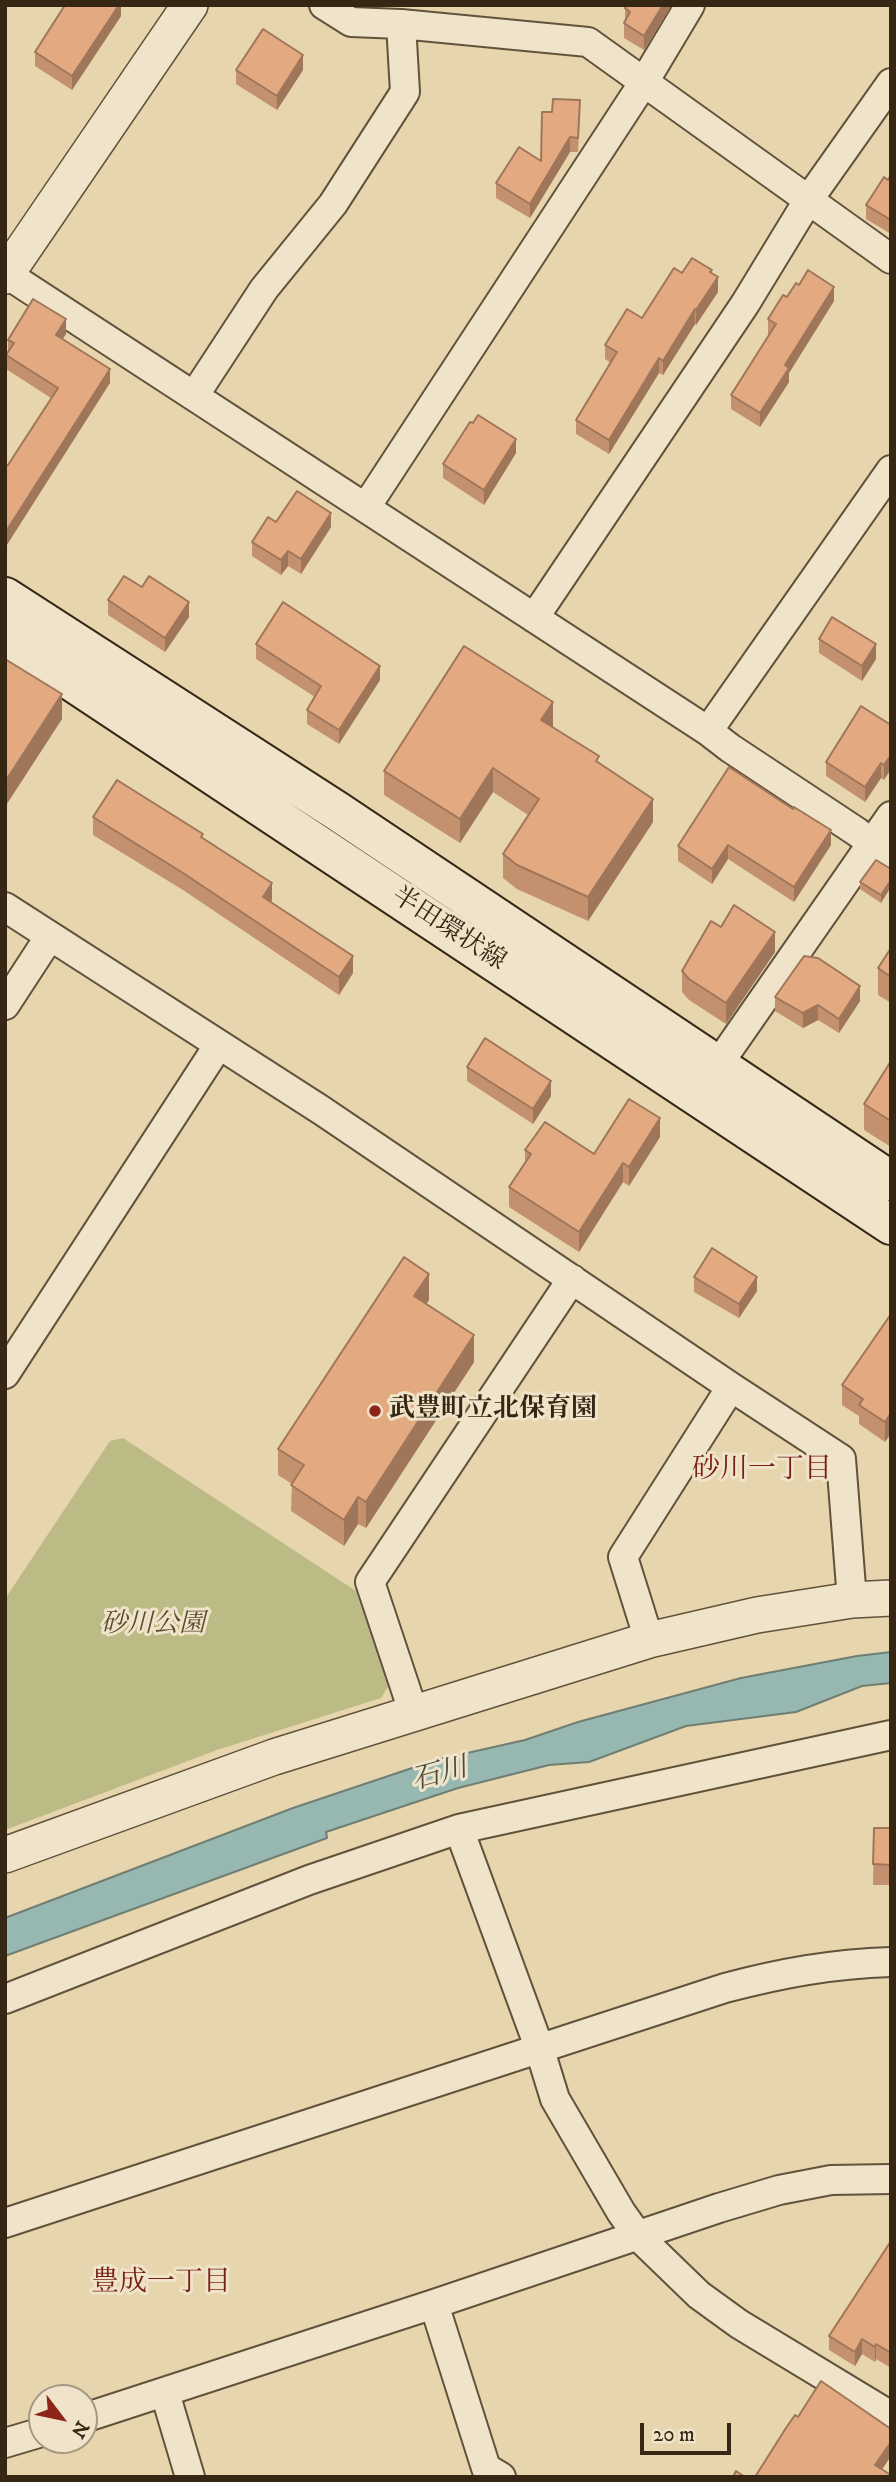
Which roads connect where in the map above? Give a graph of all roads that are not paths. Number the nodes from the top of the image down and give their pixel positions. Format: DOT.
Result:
graph roads {
  1 [pos="190,5"];
  2 [pos="324,5"];
  3 [pos="690,5"];
  4 [pos="401,24"];
  5 [pos="644,82"];
  6 [pos="891,82"];
  7 [pos="809,200"];
  8 [pos="891,259"];
  9 [pos="6,274"];
  10 [pos="194,396"];
  11 [pos="891,470"];
  12 [pos="366,507"];
  13 [pos="5,597"];
  14 [pos="534,618"];
  15 [pos="5,637"];
  16 [pos="708,731"];
  17 [pos="891,816"];
  18 [pos="881,850"];
  19 [pos="5,907"];
  20 [pos="50,936"];
  21 [pos="5,1004"];
  22 [pos="218,1046"];
  23 [pos="717,1066"];
  24 [pos="891,1181"];
  25 [pos="891,1225"];
  26 [pos="572,1279"];
  27 [pos="5,1374"];
  28 [pos="731,1387"];
  29 [pos="891,1598"];
  30 [pos="852,1600"];
  31 [pos="649,1640"];
  32 [pos="414,1714"];
  33 [pos="891,1735"];
  34 [pos="459,1829"];
  35 [pos="5,1855"];
  36 [pos="891,1962"];
  37 [pos="5,1999"];
  38 [pos="540,2047"];
  39 [pos="891,2179"];
  40 [pos="5,2224"];
  41 [pos="638,2236"];
  42 [pos="434,2304"];
  43 [pos="165,2393"];
  44 [pos="98,2414"];
  45 [pos="891,2416"];
  46 [pos="28,2436"];
  47 [pos="5,2443"];
  48 [pos="190,2477"];
  49 [pos="501,2477"];
  1 -- 9 [label="street"];
  2 -- 4 [label="street"];
  3 -- 5 [label="street"];
  4 -- 5 [label="street"];
  4 -- 10 [label="street"];
  5 -- 7 [label="street"];
  5 -- 12 [label="street"];
  6 -- 7 [label="street"];
  7 -- 8 [label="street"];
  7 -- 14 [label="street"];
  9 -- 10 [label="street"];
  10 -- 12 [label="street"];
  11 -- 16 [label="street"];
  12 -- 14 [label="street"];
  13 -- 23 [label="main road, 半田環状線"];
  14 -- 16 [label="street"];
  15 -- 25 [label="main road, 半田環状線"];
  16 -- 18 [label="street"];
  17 -- 18 [label="street"];
  18 -- 23 [label="street"];
  19 -- 20 [label="street"];
  20 -- 21 [label="street"];
  20 -- 22 [label="street"];
  22 -- 26 [label="street"];
  22 -- 27 [label="street"];
  23 -- 24 [label="main road, 半田環状線"];
  26 -- 28 [label="street"];
  26 -- 32 [label="street"];
  28 -- 30 [label="street"];
  28 -- 31 [label="street"];
  29 -- 30 [label="street"];
  30 -- 31 [label="street"];
  31 -- 32 [label="street"];
  32 -- 35 [label="street"];
  33 -- 34 [label="street"];
  34 -- 37 [label="street"];
  34 -- 38 [label="street"];
  36 -- 38 [label="street"];
  38 -- 40 [label="street"];
  38 -- 41 [label="street"];
  39 -- 41 [label="street"];
  41 -- 42 [label="street"];
  41 -- 45 [label="street"];
  42 -- 43 [label="street"];
  42 -- 49 [label="street"];
  43 -- 44 [label="street"];
  43 -- 48 [label="street"];
  46 -- 47 [label="street"];
}
